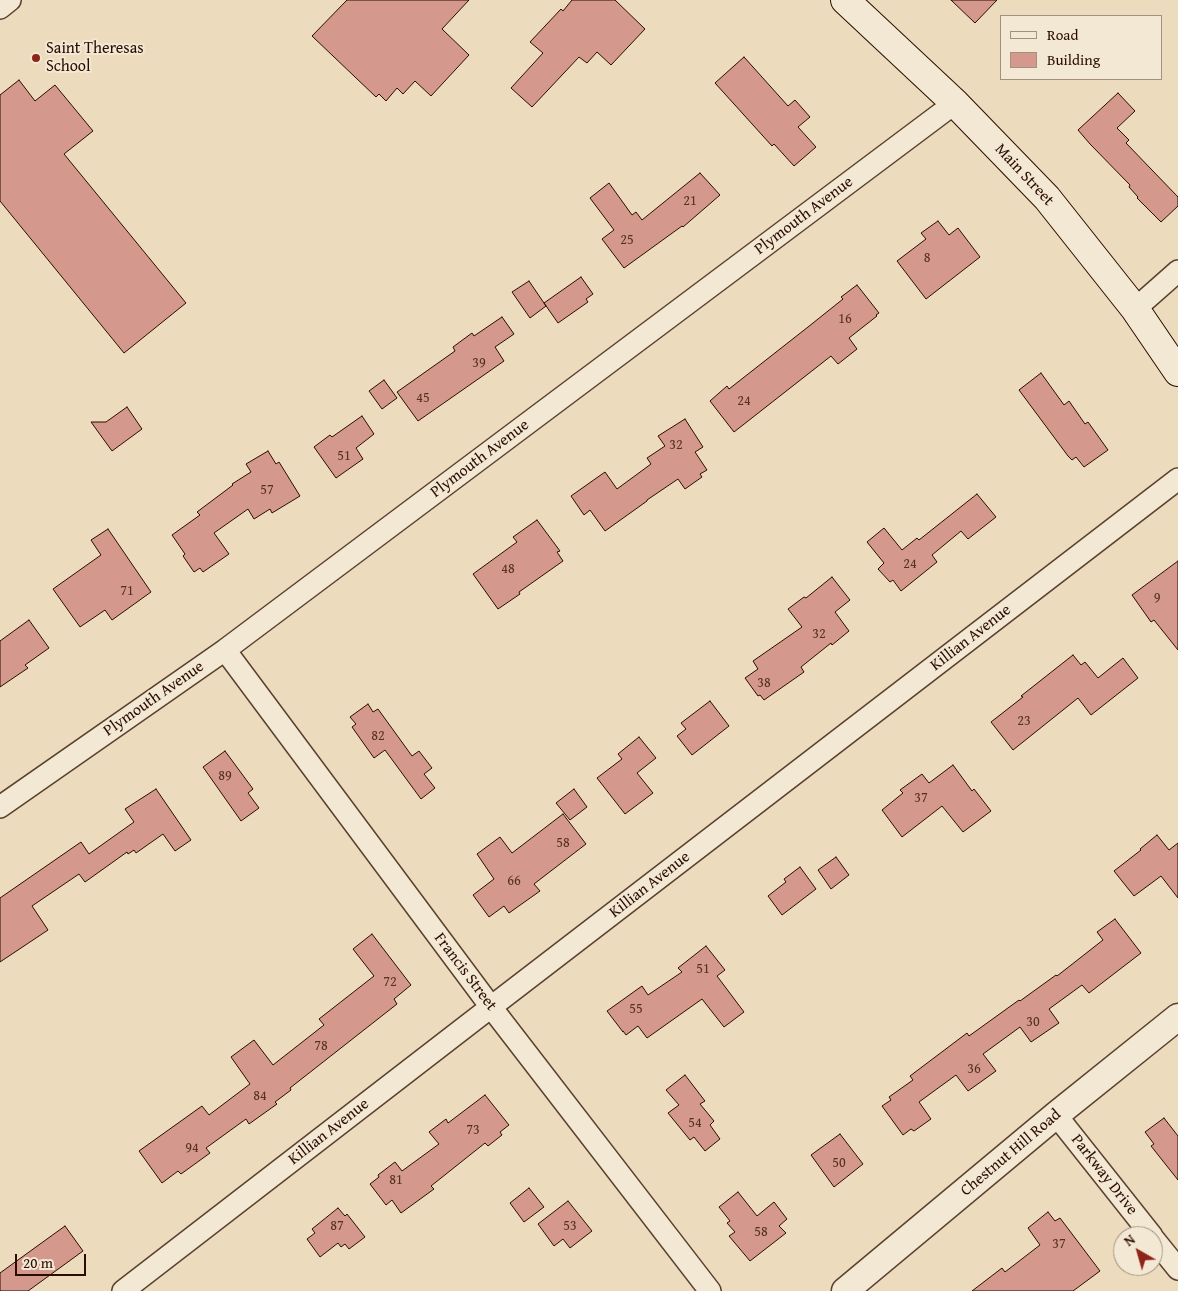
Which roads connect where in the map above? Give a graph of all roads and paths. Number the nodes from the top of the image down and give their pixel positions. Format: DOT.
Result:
graph roads {
  1 [pos="10,0"];
  2 [pos="845,0"];
  3 [pos="0,8"];
  4 [pos="955,103"];
  5 [pos="1178,271"];
  6 [pos="1135,309"];
  7 [pos="1178,372"];
  8 [pos="1178,479"];
  9 [pos="225,650"];
  10 [pos="0,807"];
  11 [pos="490,1007"];
  12 [pos="1178,1017"];
  13 [pos="1056,1115"];
  14 [pos="1143,1226"];
  15 [pos="1163,1251"];
  16 [pos="1178,1269"];
  17 [pos="123,1291"];
  18 [pos="710,1291"];
  19 [pos="845,1291"];
  1 -- 3 [label="street"];
  2 -- 4 [label="main road, Main Street"];
  4 -- 6 [label="main road, Main Street"];
  4 -- 9 [label="street, Plymouth Avenue"];
  5 -- 6 [label="street"];
  6 -- 7 [label="main road, Main Street"];
  8 -- 11 [label="street, Killian Avenue"];
  9 -- 10 [label="street, Plymouth Avenue"];
  9 -- 11 [label="street, Francis Street"];
  11 -- 17 [label="street, Killian Avenue"];
  11 -- 18 [label="street, Francis Street"];
  12 -- 13 [label="street, Chestnut Hill Road"];
  13 -- 14 [label="street, Parkway Drive"];
  13 -- 19 [label="street, Chestnut Hill Road"];
  15 -- 16 [label="street, Parkway Drive"];
}
